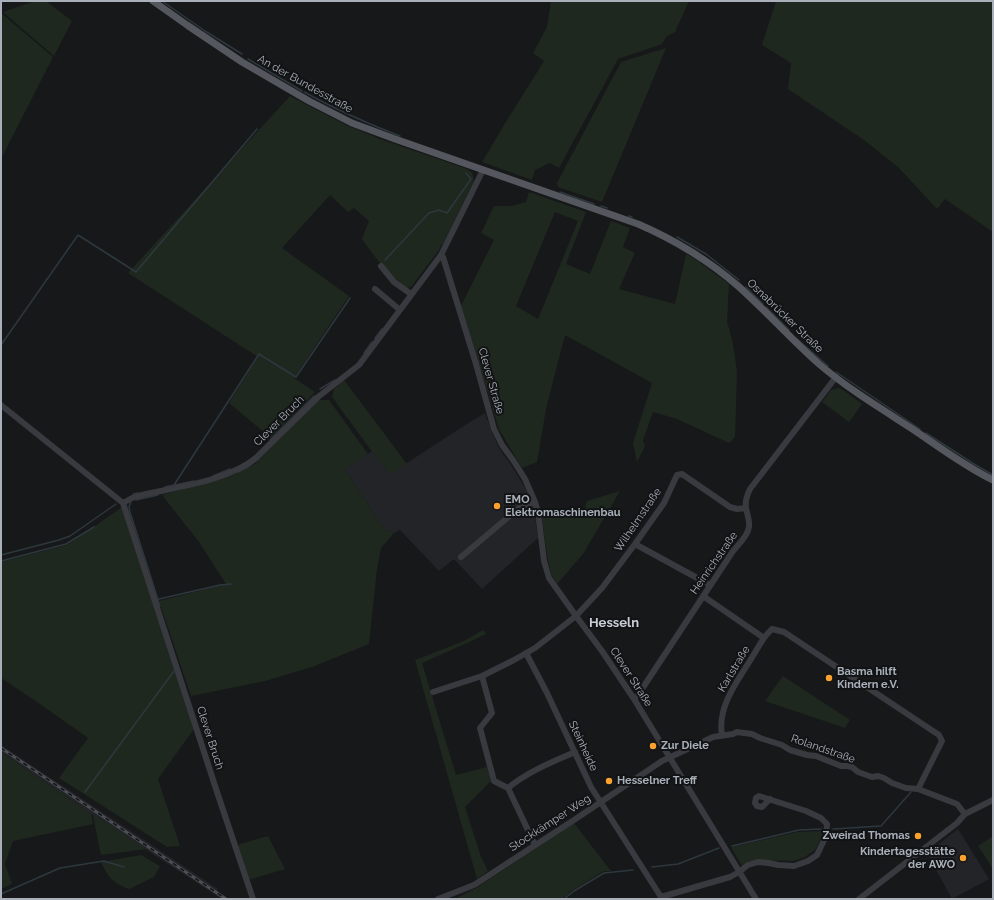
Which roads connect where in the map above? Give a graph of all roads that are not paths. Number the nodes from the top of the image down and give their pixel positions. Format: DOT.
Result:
graph roads {
  1 [pos="153,1"];
  2 [pos="483,170"];
  3 [pos="549,193"];
  4 [pos="441,255"];
  5 [pos="380,266"];
  6 [pos="375,289"];
  7 [pos="411,294"];
  8 [pos="400,310"];
  9 [pos="836,377"];
  10 [pos="1,405"];
  11 [pos="993,480"];
  12 [pos="535,502"];
  13 [pos="123,503"];
  14 [pos="746,508"];
  15 [pos="635,544"];
  16 [pos="461,557"];
  17 [pos="710,585"];
  18 [pos="703,596"];
  19 [pos="576,616"];
  20 [pos="764,638"];
  21 [pos="526,654"];
  22 [pos="482,676"];
  23 [pos="433,692"];
  24 [pos="634,699"];
  25 [pos="722,735"];
  26 [pos="575,752"];
  27 [pos="669,757"];
  28 [pos="508,788"];
  29 [pos="918,789"];
  30 [pos="770,799"];
  31 [pos="993,800"];
  32 [pos="600,802"];
  33 [pos="965,814"];
  34 [pos="535,845"];
  35 [pos="739,872"];
  36 [pos="680,896"];
  37 [pos="658,898"];
  38 [pos="253,899"];
  39 [pos="438,899"];
  40 [pos="756,899"];
  41 [pos="859,899"];
  1 -- 2 [label="main road, An der Bundesstraße"];
  2 -- 3 [label="main road, An der Bundesstraße"];
  2 -- 4 [label="street"];
  3 -- 9 [label="main road, Osnabrücker Straße"];
  4 -- 7 [label="street, Clever Bruch"];
  4 -- 12 [label="street, Clever Straße"];
  5 -- 7 [label="street"];
  6 -- 8 [label="street"];
  7 -- 8 [label="street, Clever Bruch"];
  8 -- 13 [label="street, Clever Bruch"];
  9 -- 11 [label="main road, Osnabrücker Straße"];
  9 -- 14 [label="street, Heinrichstraße"];
  10 -- 13 [label="street"];
  12 -- 16 [label="street"];
  12 -- 19 [label="street, Clever Straße"];
  13 -- 38 [label="street, Clever Bruch"];
  14 -- 15 [label="street, Wilhelmstraße"];
  14 -- 17 [label="street, Heinrichstraße"];
  15 -- 17 [label="street"];
  15 -- 19 [label="street, Wilhelmstraße"];
  17 -- 18 [label="street, Heinrichstraße"];
  18 -- 20 [label="street"];
  18 -- 24 [label="street, Heinrichstraße"];
  19 -- 21 [label="street"];
  19 -- 24 [label="street, Clever Straße"];
  20 -- 25 [label="street, Karlstraße"];
  20 -- 29 [label="street"];
  21 -- 22 [label="street"];
  21 -- 26 [label="street, Steinheide"];
  22 -- 23 [label="street"];
  22 -- 28 [label="street"];
  24 -- 27 [label="street, Clever Straße"];
  25 -- 27 [label="street, Rolandstraße"];
  25 -- 29 [label="street, Rolandstraße"];
  26 -- 28 [label="street"];
  26 -- 32 [label="street, Steinheide"];
  27 -- 32 [label="street, Stockkämper Weg"];
  27 -- 35 [label="street, Clever Straße"];
  28 -- 34 [label="street"];
  29 -- 33 [label="street, Rolandstraße"];
  30 -- 35 [label="street, Steinheide"];
  31 -- 33 [label="street"];
  32 -- 34 [label="street, Stockkämper Weg"];
  32 -- 37 [label="street, Steinheide"];
  33 -- 41 [label="street"];
  34 -- 39 [label="street, Stockkämper Weg"];
  35 -- 36 [label="street, Steinheide"];
  35 -- 40 [label="street, Clever Straße"];
  36 -- 37 [label="street, Steinheide"];
}
